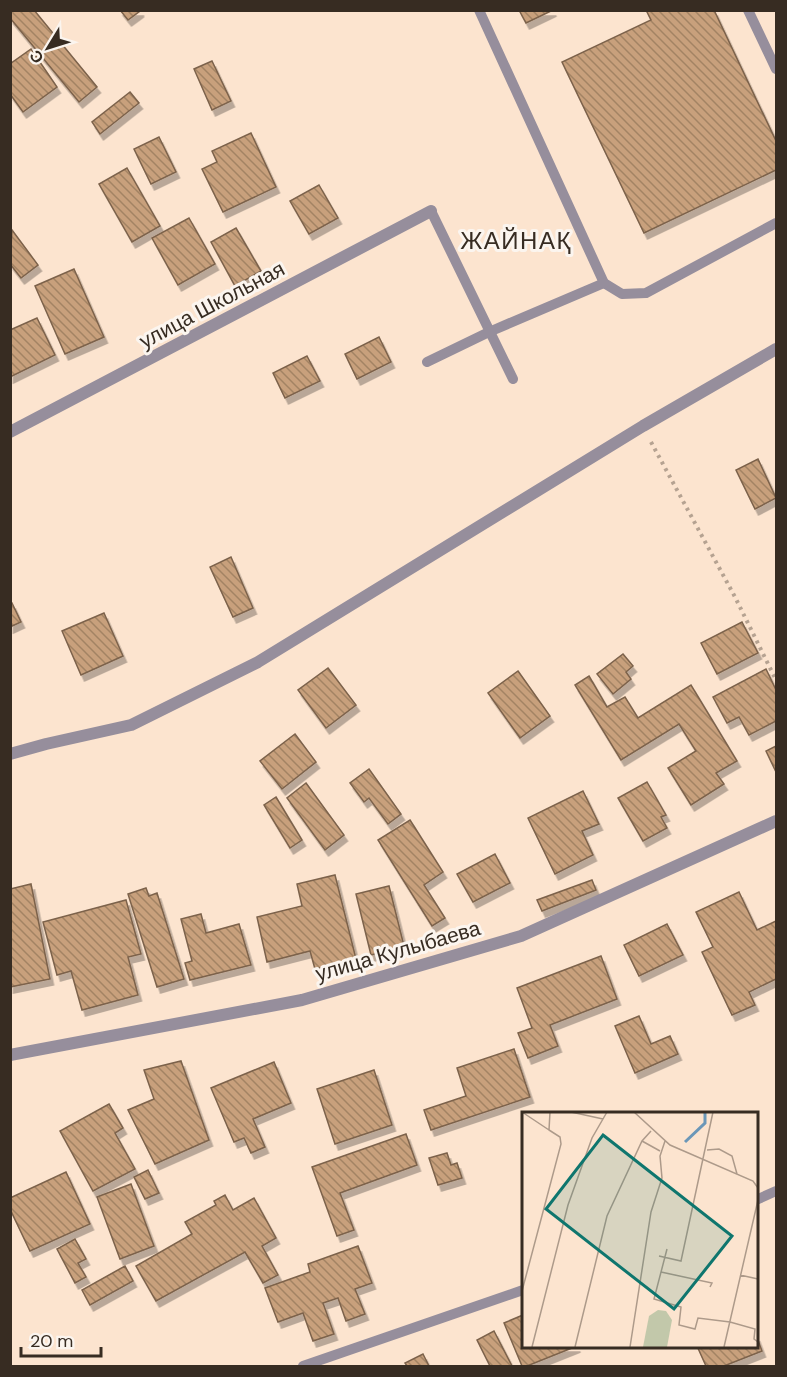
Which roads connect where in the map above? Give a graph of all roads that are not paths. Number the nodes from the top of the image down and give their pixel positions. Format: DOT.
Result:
graph roads {
  1 [pos="479,10"];
  2 [pos="748,10"];
  3 [pos="777,69"];
  4 [pos="431,211"];
  5 [pos="777,224"];
  6 [pos="604,283"];
  7 [pos="489,332"];
  8 [pos="777,349"];
  9 [pos="427,362"];
  10 [pos="513,380"];
  11 [pos="10,432"];
  12 [pos="10,754"];
  13 [pos="777,822"];
  14 [pos="10,1055"];
  15 [pos="777,1191"];
  16 [pos="757,1200"];
  17 [pos="522,1290"];
  18 [pos="303,1366"];
  1 -- 6 [label="lane"];
  2 -- 3 [label="lane"];
  4 -- 7 [label="lane"];
  4 -- 11 [label="street, улица Школьная"];
  5 -- 6 [label="lane"];
  6 -- 7 [label="lane"];
  7 -- 9 [label="lane"];
  7 -- 10 [label="lane"];
  8 -- 12 [label="street"];
  13 -- 14 [label="street, улица Кулыбаева"];
  15 -- 16 [label="lane"];
  17 -- 18 [label="lane"];
}
